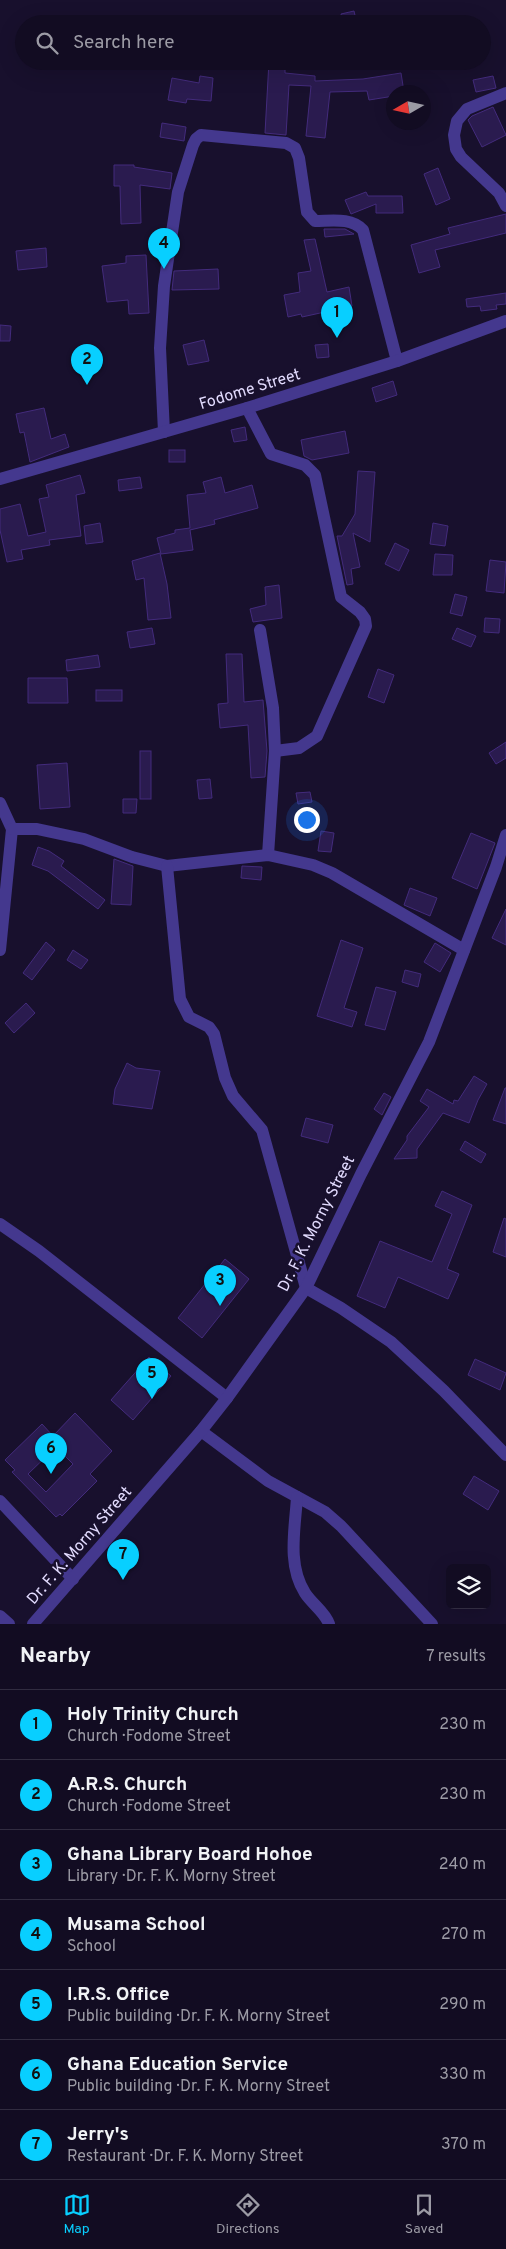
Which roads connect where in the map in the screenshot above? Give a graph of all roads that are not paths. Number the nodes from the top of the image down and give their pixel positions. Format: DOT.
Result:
graph roads {
  1 [pos="506,93"];
  2 [pos="506,206"];
  3 [pos="506,321"];
  4 [pos="397,361"];
  5 [pos="247,408"];
  6 [pos="164,432"];
  7 [pos="0,479"];
  8 [pos="260,630"];
  9 [pos="275,751"];
  10 [pos="0,803"];
  11 [pos="12,830"];
  12 [pos="506,835"];
  13 [pos="268,855"];
  14 [pos="167,866"];
  15 [pos="0,950"];
  16 [pos="464,950"];
  17 [pos="0,1224"];
  18 [pos="306,1288"];
  19 [pos="227,1398"];
  20 [pos="201,1431"];
  21 [pos="506,1455"];
  22 [pos="297,1497"];
  23 [pos="0,1502"];
  24 [pos="73,1579"];
  25 [pos="0,1616"];
  26 [pos="9,1624"];
  27 [pos="33,1624"];
  28 [pos="329,1624"];
  29 [pos="432,1624"];
  1 -- 2 [label="street"];
  3 -- 4 [label="street, Fodome Street"];
  4 -- 5 [label="street, Fodome Street"];
  4 -- 6 [label="street"];
  5 -- 6 [label="street, Fodome Street"];
  5 -- 9 [label="street"];
  6 -- 7 [label="street, Fodome Street"];
  8 -- 9 [label="street"];
  9 -- 13 [label="street"];
  10 -- 11 [label="street"];
  11 -- 14 [label="street"];
  11 -- 15 [label="street"];
  12 -- 16 [label="street, Dr. F. K. Morny Street"];
  13 -- 14 [label="street"];
  13 -- 16 [label="street"];
  14 -- 18 [label="street"];
  16 -- 18 [label="street, Dr. F. K. Morny Street"];
  17 -- 19 [label="street"];
  18 -- 19 [label="street, Dr. F. K. Morny Street"];
  18 -- 21 [label="street"];
  19 -- 20 [label="street, Dr. F. K. Morny Street"];
  20 -- 22 [label="street"];
  20 -- 24 [label="street, Dr. F. K. Morny Street"];
  22 -- 28 [label="street"];
  22 -- 29 [label="street"];
  23 -- 24 [label="street"];
  24 -- 27 [label="street, Dr. F. K. Morny Street"];
  25 -- 26 [label="street"];
}
